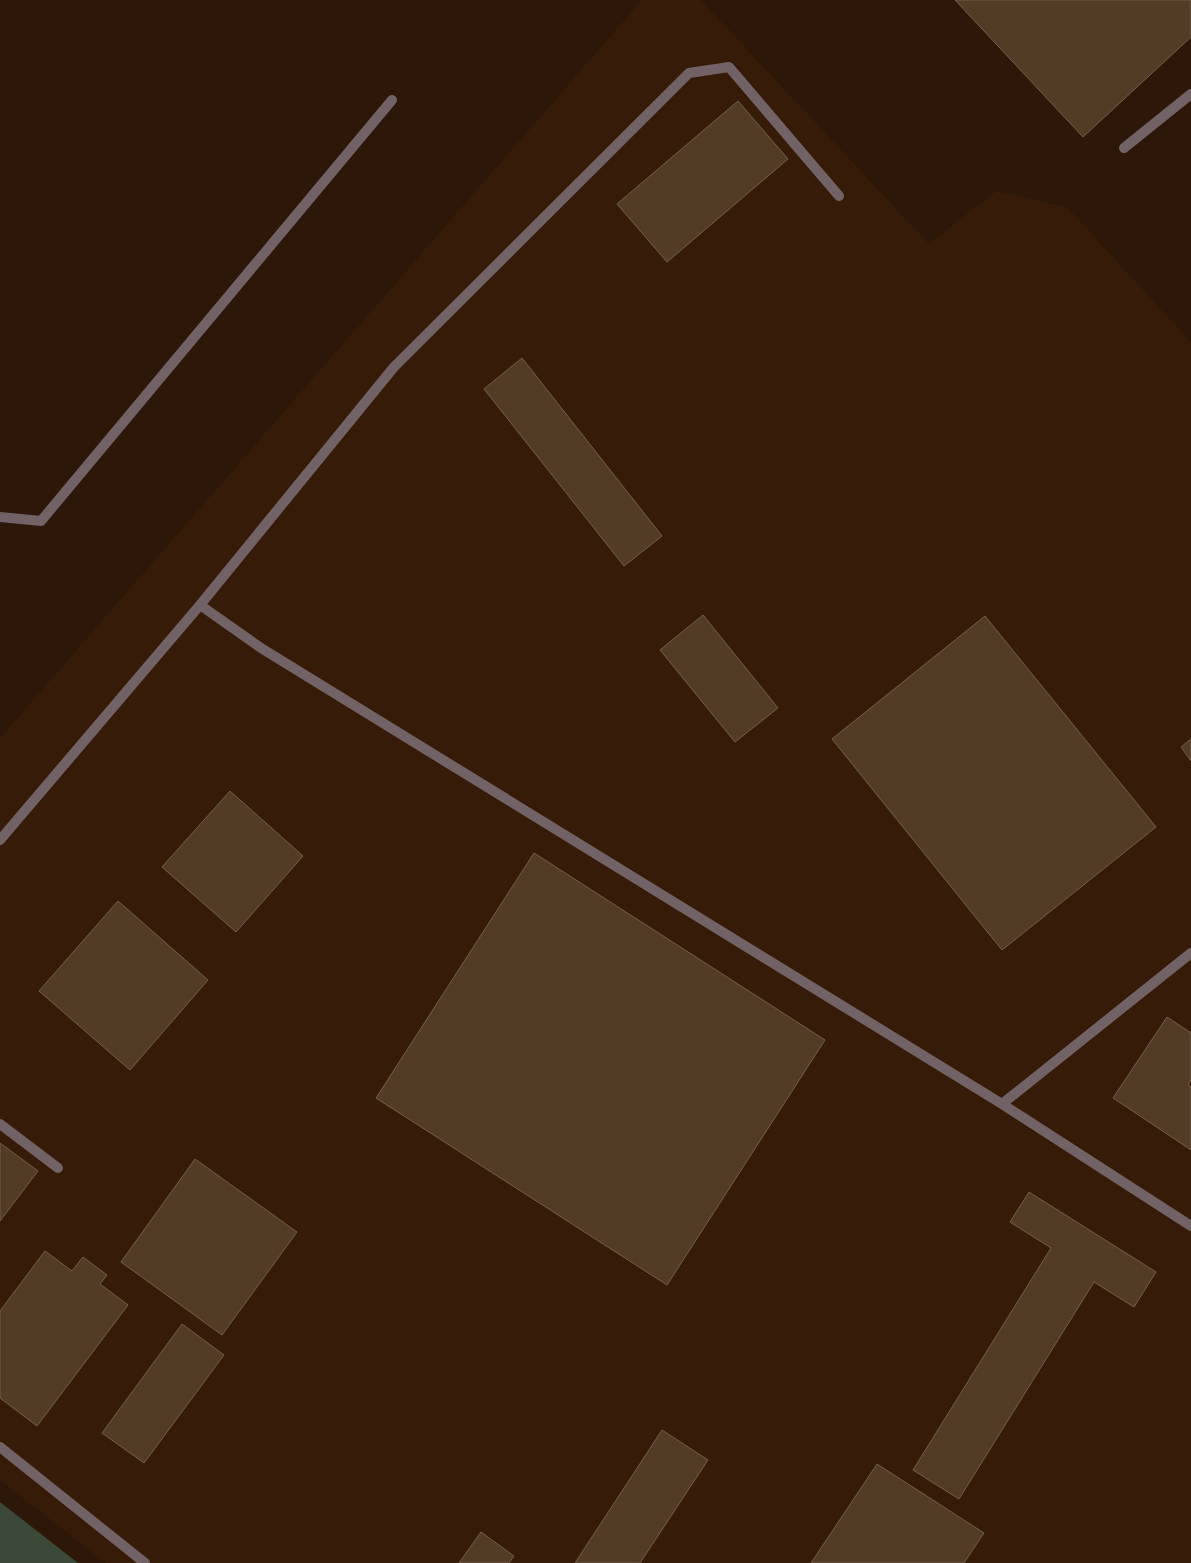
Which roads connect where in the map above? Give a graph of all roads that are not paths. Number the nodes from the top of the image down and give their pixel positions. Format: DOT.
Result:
graph roads {
  1 [pos="1191,94"];
  2 [pos="392,100"];
  3 [pos="1124,148"];
  4 [pos="839,196"];
  5 [pos="0,517"];
  6 [pos="200,605"];
  7 [pos="0,840"];
  8 [pos="1191,953"];
  9 [pos="1002,1104"];
  10 [pos="0,1124"];
  11 [pos="58,1168"];
  12 [pos="1191,1226"];
  13 [pos="0,1447"];
  14 [pos="145,1563"];
  1 -- 3 [label="lane"];
  2 -- 5 [label="lane"];
  4 -- 6 [label="lane"];
  6 -- 7 [label="lane"];
  6 -- 9 [label="lane"];
  8 -- 9 [label="lane"];
  9 -- 12 [label="lane"];
  10 -- 11 [label="lane"];
  13 -- 14 [label="lane"];
}
